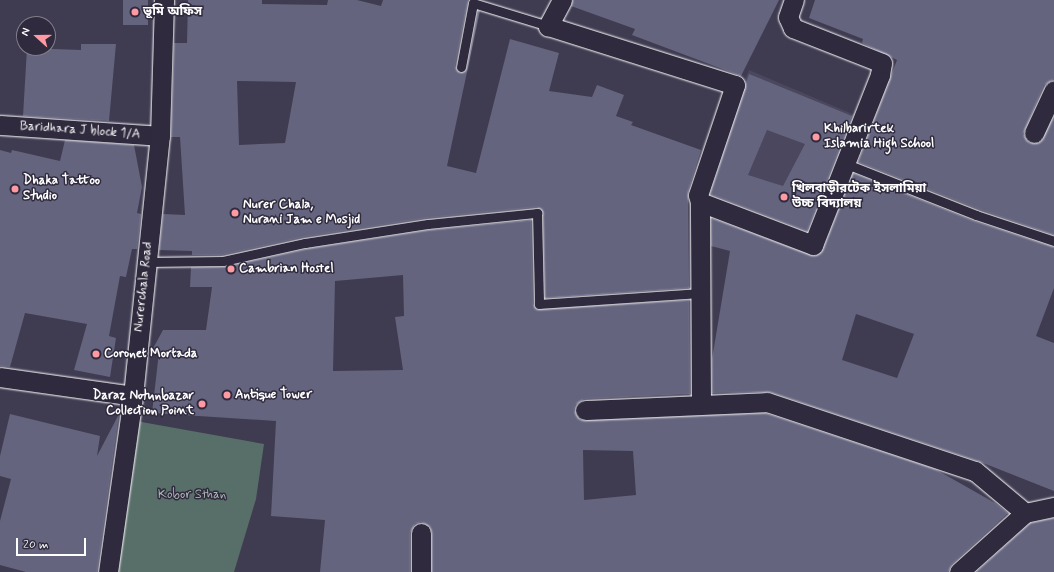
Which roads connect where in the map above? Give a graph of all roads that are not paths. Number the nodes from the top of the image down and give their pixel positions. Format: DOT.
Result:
graph roads {
  1 [pos="164,0"];
  2 [pos="562,0"];
  3 [pos="794,0"];
  4 [pos="548,26"];
  5 [pos="461,67"];
  6 [pos="1054,90"];
  7 [pos="0,125"];
  8 [pos="1034,133"];
  9 [pos="160,136"];
  10 [pos="844,163"];
  11 [pos="700,202"];
  12 [pos="1054,241"];
  13 [pos="147,262"];
  14 [pos="700,293"];
  15 [pos="0,376"];
  16 [pos="133,396"];
  17 [pos="701,403"];
  18 [pos="585,410"];
  19 [pos="1054,507"];
  20 [pos="1026,513"];
  21 [pos="421,533"];
  22 [pos="108,572"];
  23 [pos="421,572"];
  24 [pos="959,572"];
  1 -- 9 [label="street, Nurerchala Road"];
  2 -- 4 [label="street"];
  3 -- 10 [label="street"];
  4 -- 5 [label="lane"];
  4 -- 11 [label="street"];
  6 -- 8 [label="street"];
  7 -- 9 [label="street, Baridhara J block 1/A"];
  9 -- 13 [label="street, Nurerchala Road"];
  10 -- 11 [label="street"];
  10 -- 12 [label="lane"];
  11 -- 14 [label="street"];
  13 -- 14 [label="lane"];
  13 -- 16 [label="street, Nurerchala Road"];
  14 -- 17 [label="street"];
  15 -- 16 [label="street"];
  16 -- 22 [label="street, Nurerchala Road"];
  17 -- 18 [label="street"];
  17 -- 20 [label="street"];
  19 -- 20 [label="street"];
  20 -- 24 [label="street"];
  21 -- 23 [label="street"];
}
